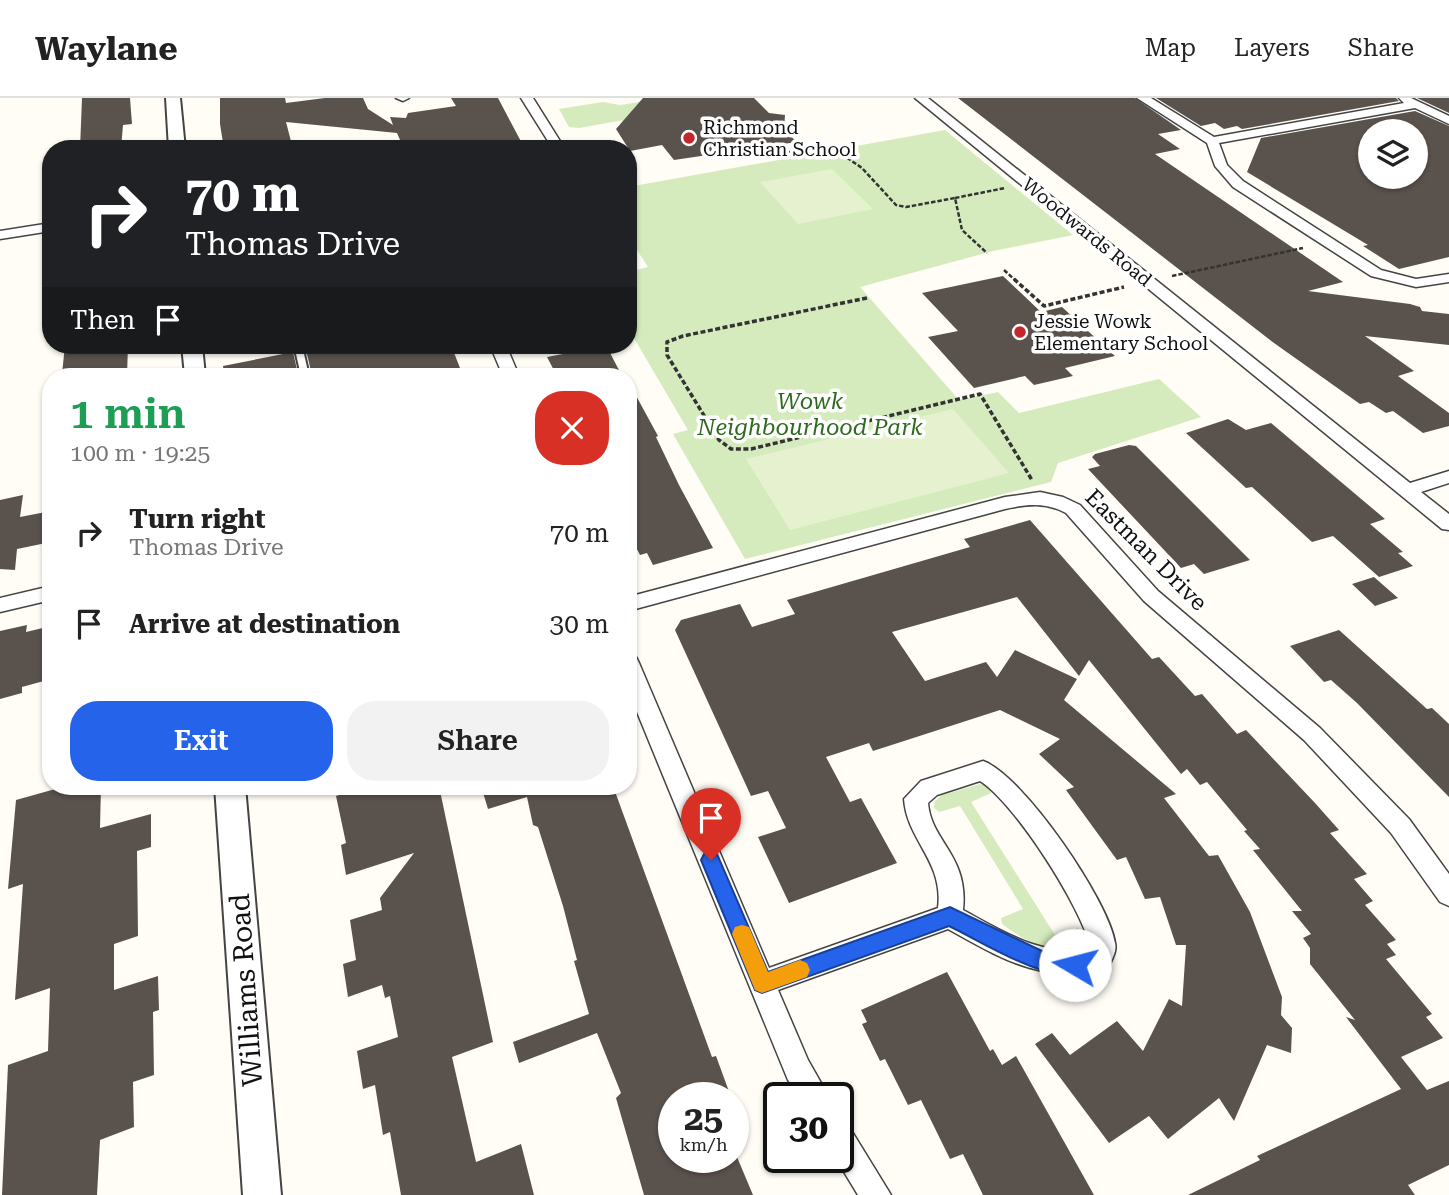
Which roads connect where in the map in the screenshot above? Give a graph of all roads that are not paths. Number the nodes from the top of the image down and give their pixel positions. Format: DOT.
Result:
graph roads {
  1 [pos="173,98"];
  2 [pos="527,98"];
  3 [pos="921,98"];
  4 [pos="1143,98"];
  5 [pos="1402,98"];
  6 [pos="1415,105"];
  7 [pos="1449,120"];
  8 [pos="176,140"];
  9 [pos="553,140"];
  10 [pos="1212,141"];
  11 [pos="42,229"];
  12 [pos="0,236"];
  13 [pos="1449,278"];
  14 [pos="1449,477"];
  15 [pos="1407,490"];
  16 [pos="1449,524"];
  17 [pos="42,595"];
  18 [pos="637,602"];
  19 [pos="0,605"];
  20 [pos="637,684"];
  21 [pos="231,795"];
  22 [pos="1449,894"];
  23 [pos="950,916"];
  24 [pos="762,983"];
  25 [pos="806,1082"];
  26 [pos="854,1160"];
  27 [pos="262,1195"];
  28 [pos="876,1195"];
  1 -- 8 [label="street"];
  2 -- 9 [label="street"];
  3 -- 15 [label="street, Woodwards Road"];
  4 -- 10 [label="street"];
  5 -- 6 [label="street"];
  6 -- 7 [label="street"];
  6 -- 10 [label="street"];
  10 -- 13 [label="street"];
  11 -- 12 [label="street"];
  14 -- 15 [label="street"];
  15 -- 16 [label="street, Woodwards Road"];
  17 -- 19 [label="street"];
  18 -- 22 [label="street, Eastman Drive"];
  20 -- 24 [label="street"];
  21 -- 27 [label="street, Williams Road"];
  23 -- 23 [label="street"];
  23 -- 24 [label="street"];
  24 -- 25 [label="street"];
  26 -- 28 [label="street"];
}
